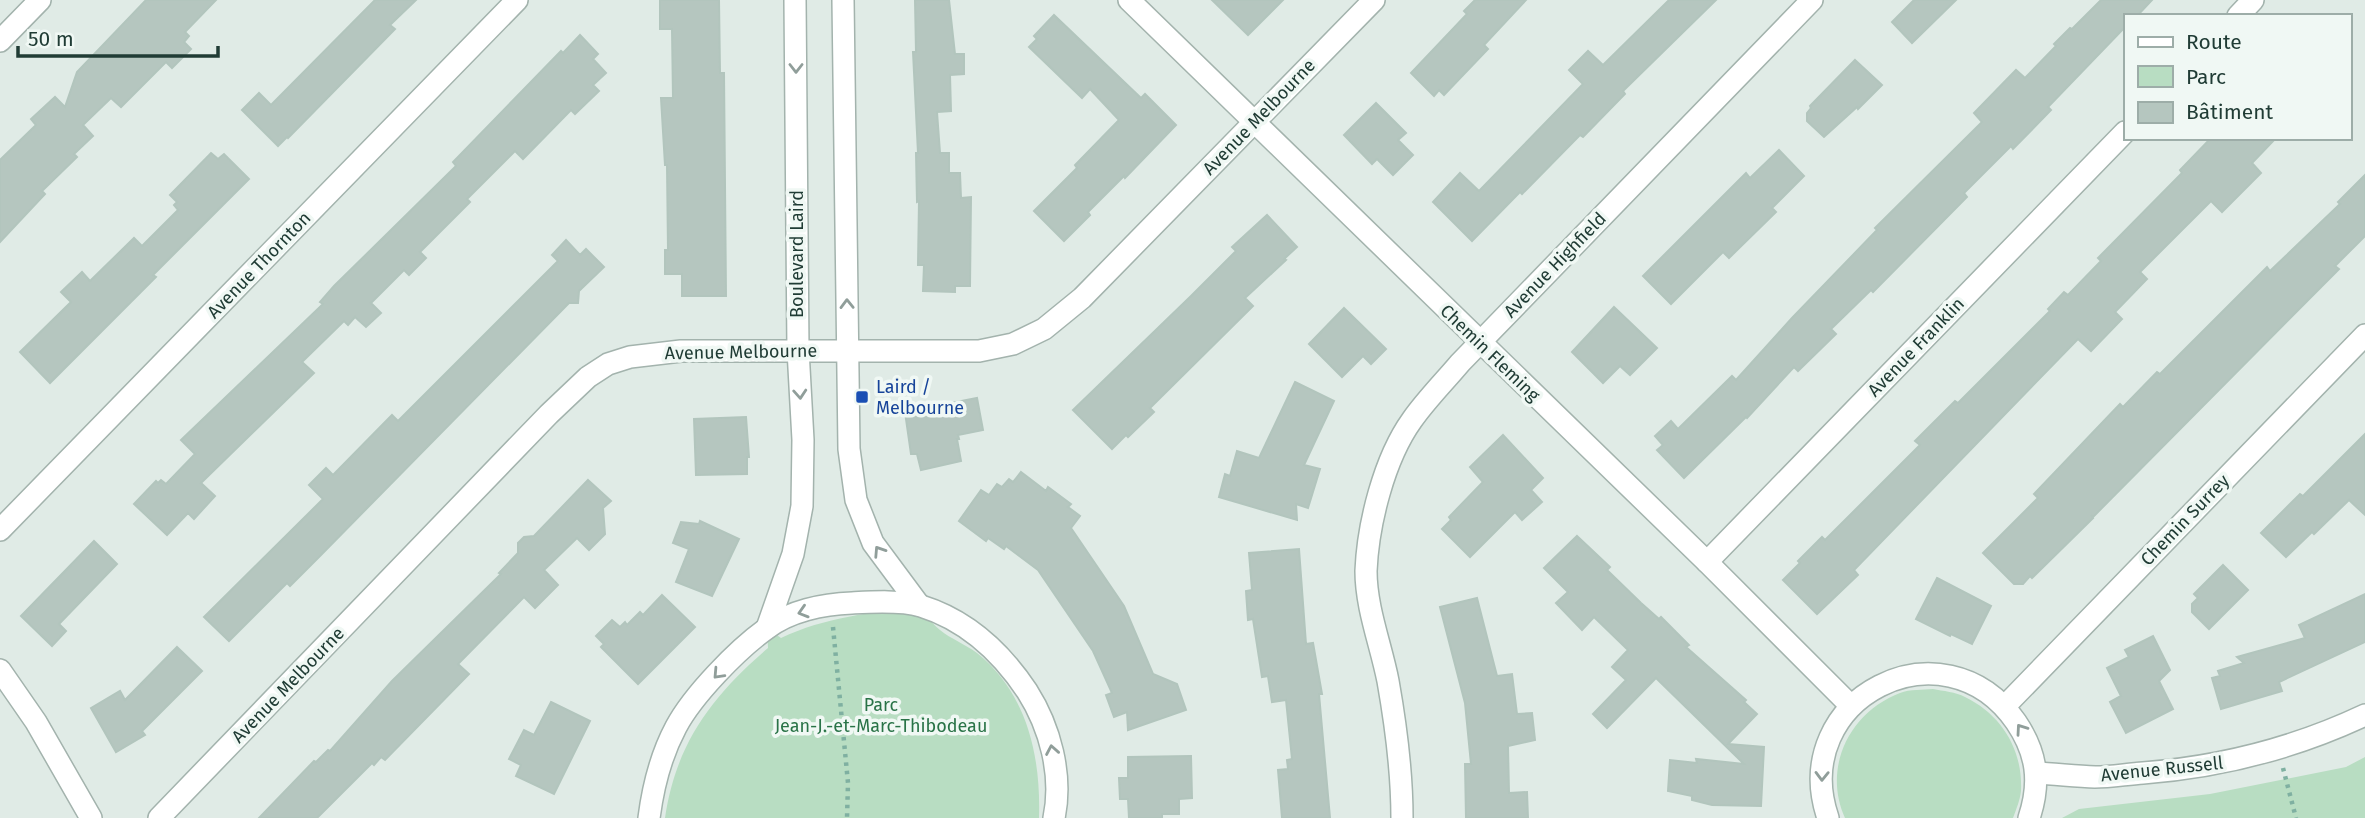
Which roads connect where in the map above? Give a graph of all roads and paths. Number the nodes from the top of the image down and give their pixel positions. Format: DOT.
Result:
graph roads {
  1 [pos="40,0"];
  2 [pos="517,0"];
  3 [pos="795,0"];
  4 [pos="843,0"];
  5 [pos="1129,0"];
  6 [pos="1374,0"];
  7 [pos="1812,0"];
  8 [pos="2253,0"];
  9 [pos="2240,14"];
  10 [pos="0,41"];
  11 [pos="1255,121"];
  12 [pos="2124,133"];
  13 [pos="2365,335"];
  14 [pos="1479,343"];
  15 [pos="798,350"];
  16 [pos="847,351"];
  17 [pos="0,530"];
  18 [pos="1707,562"];
  19 [pos="919,606"];
  20 [pos="832,619"];
  21 [pos="767,628"];
  22 [pos="0,670"];
  23 [pos="1851,706"];
  24 [pos="2005,706"];
  25 [pos="2365,715"];
  26 [pos="2278,748"];
  27 [pos="2036,773"];
  28 [pos="91,818"];
  29 [pos="159,818"];
  30 [pos="649,818"];
  31 [pos="847,818"];
  32 [pos="1054,818"];
  33 [pos="1402,818"];
  34 [pos="1828,818"];
  35 [pos="2029,818"];
  36 [pos="2296,818"];
  1 -- 10 [label="street"];
  2 -- 17 [label="street, Avenue Thornton"];
  3 -- 15 [label="street, Boulevard Laird, one-way"];
  16 -- 4 [label="street, one-way"];
  5 -- 11 [label="street, Chemin Fleming"];
  6 -- 11 [label="street, Avenue Melbourne"];
  7 -- 14 [label="street, Avenue Highfield"];
  8 -- 9 [label="street"];
  11 -- 14 [label="street, Chemin Fleming"];
  11 -- 16 [label="street, Avenue Melbourne"];
  12 -- 18 [label="street, Avenue Franklin"];
  13 -- 24 [label="street, Chemin Surrey"];
  14 -- 18 [label="street, Chemin Fleming"];
  14 -- 33 [label="street, Avenue Highfield"];
  15 -- 16 [label="street, Avenue Melbourne"];
  15 -- 21 [label="street, Boulevard Laird, one-way"];
  15 -- 29 [label="street, Avenue Melbourne"];
  19 -- 16 [label="street, one-way"];
  18 -- 23 [label="street, Chemin Fleming"];
  19 -- 21 [label="street, one-way"];
  32 -- 19 [label="street, one-way"];
  20 -- 31 [label="path"];
  21 -- 30 [label="street, one-way"];
  22 -- 28 [label="street"];
  23 -- 24 [label="street"];
  23 -- 34 [label="street, one-way"];
  27 -- 24 [label="street, one-way"];
  25 -- 26 [label="street, Avenue Russell"];
  26 -- 27 [label="street, Avenue Russell"];
  26 -- 36 [label="path"];
  27 -- 35 [label="street"];
}
